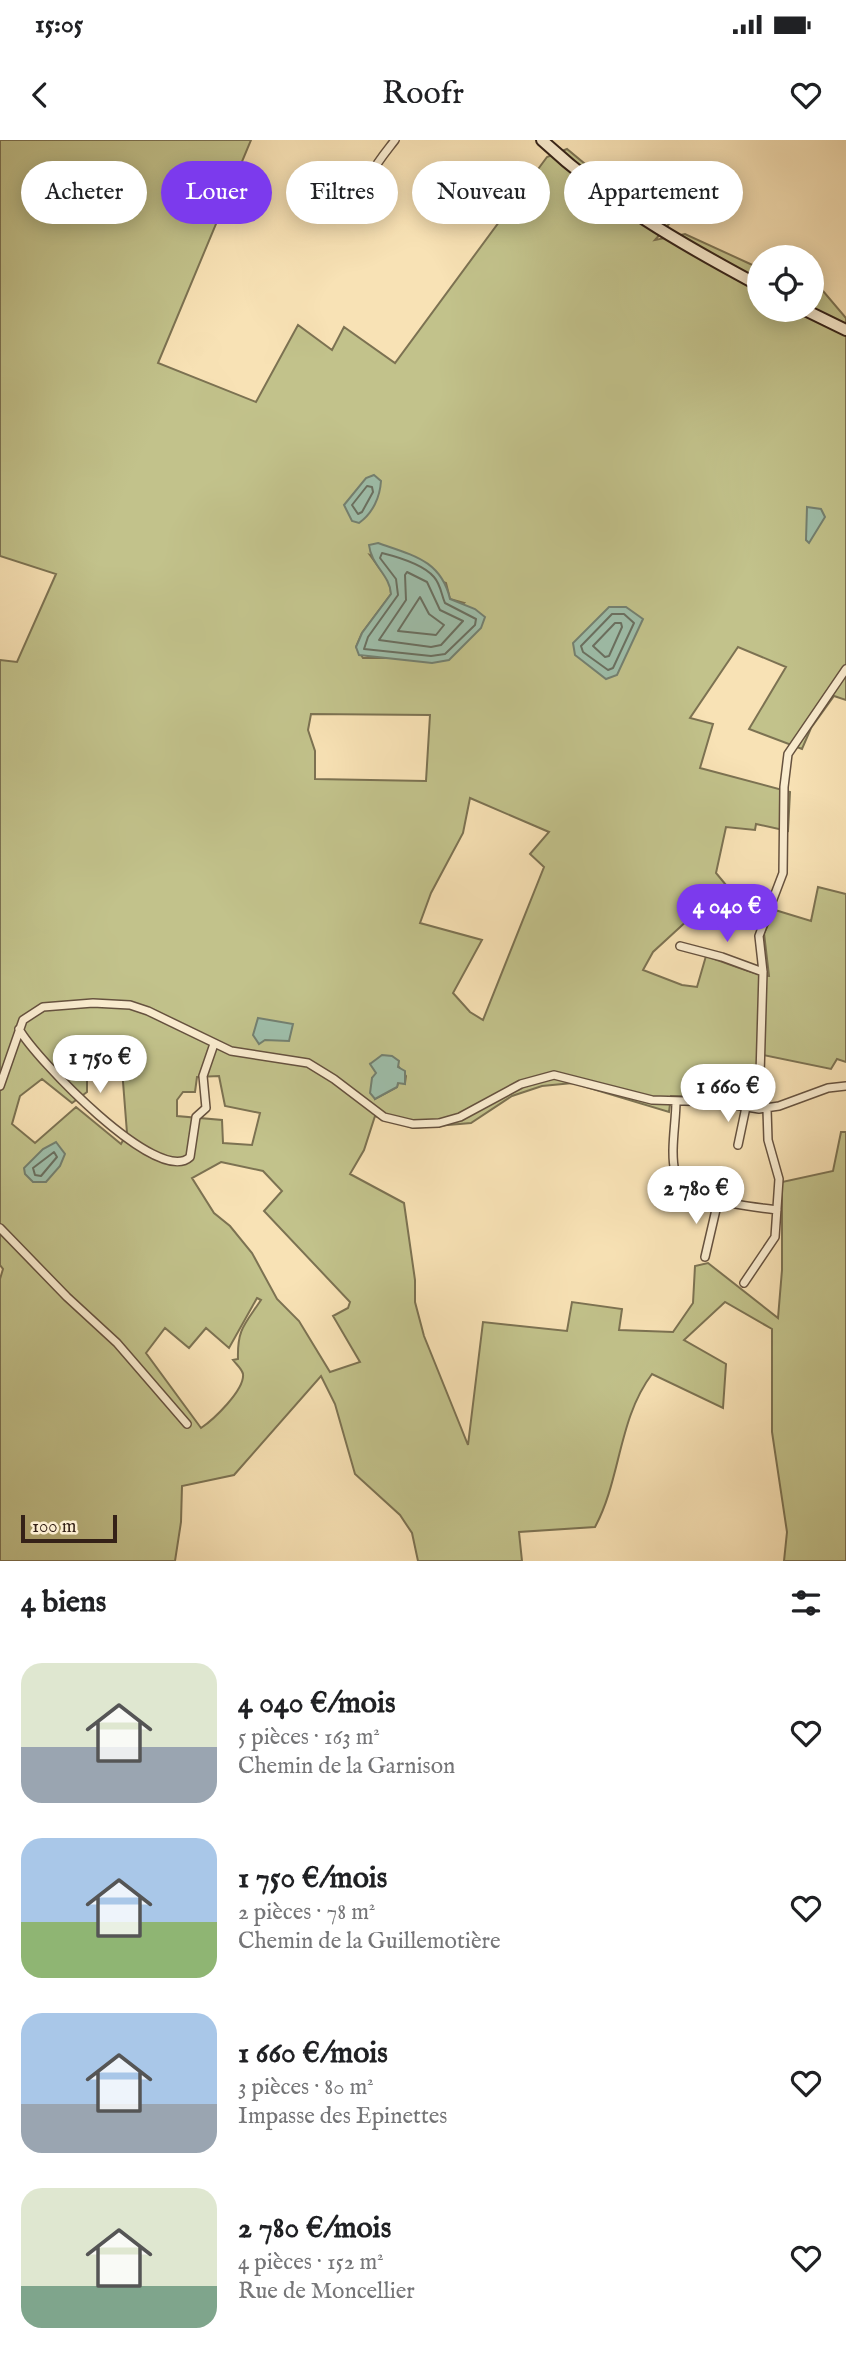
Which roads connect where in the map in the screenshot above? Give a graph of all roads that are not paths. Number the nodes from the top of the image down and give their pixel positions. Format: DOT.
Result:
graph roads {
  1 [pos="395,140"];
  2 [pos="542,140"];
  3 [pos="380,161"];
  4 [pos="747,279"];
  5 [pos="824,319"];
  6 [pos="846,330"];
  7 [pos="846,669"];
  8 [pos="680,946"];
  9 [pos="763,972"];
  10 [pos="19,1029"];
  11 [pos="214,1044"];
  12 [pos="0,1086"];
  13 [pos="846,1086"];
  14 [pos="676,1101"];
  15 [pos="746,1107"];
  16 [pos="763,1109"];
  17 [pos="738,1145"];
  18 [pos="718,1201"];
  19 [pos="777,1210"];
  20 [pos="0,1228"];
  21 [pos="705,1257"];
  22 [pos="744,1283"];
  23 [pos="187,1424"];
  1 -- 3 [label="street"];
  2 -- 4 [label="main road"];
  5 -- 6 [label="main road"];
  7 -- 9 [label="street"];
  8 -- 9 [label="street"];
  9 -- 16 [label="street"];
  10 -- 11 [label="street"];
  10 -- 11 [label="street"];
  10 -- 12 [label="street"];
  11 -- 14 [label="street"];
  13 -- 16 [label="street"];
  14 -- 15 [label="street"];
  14 -- 18 [label="street"];
  15 -- 16 [label="street"];
  15 -- 17 [label="street"];
  16 -- 19 [label="street"];
  18 -- 19 [label="street"];
  18 -- 21 [label="street"];
  19 -- 22 [label="street"];
  20 -- 23 [label="street"];
}
